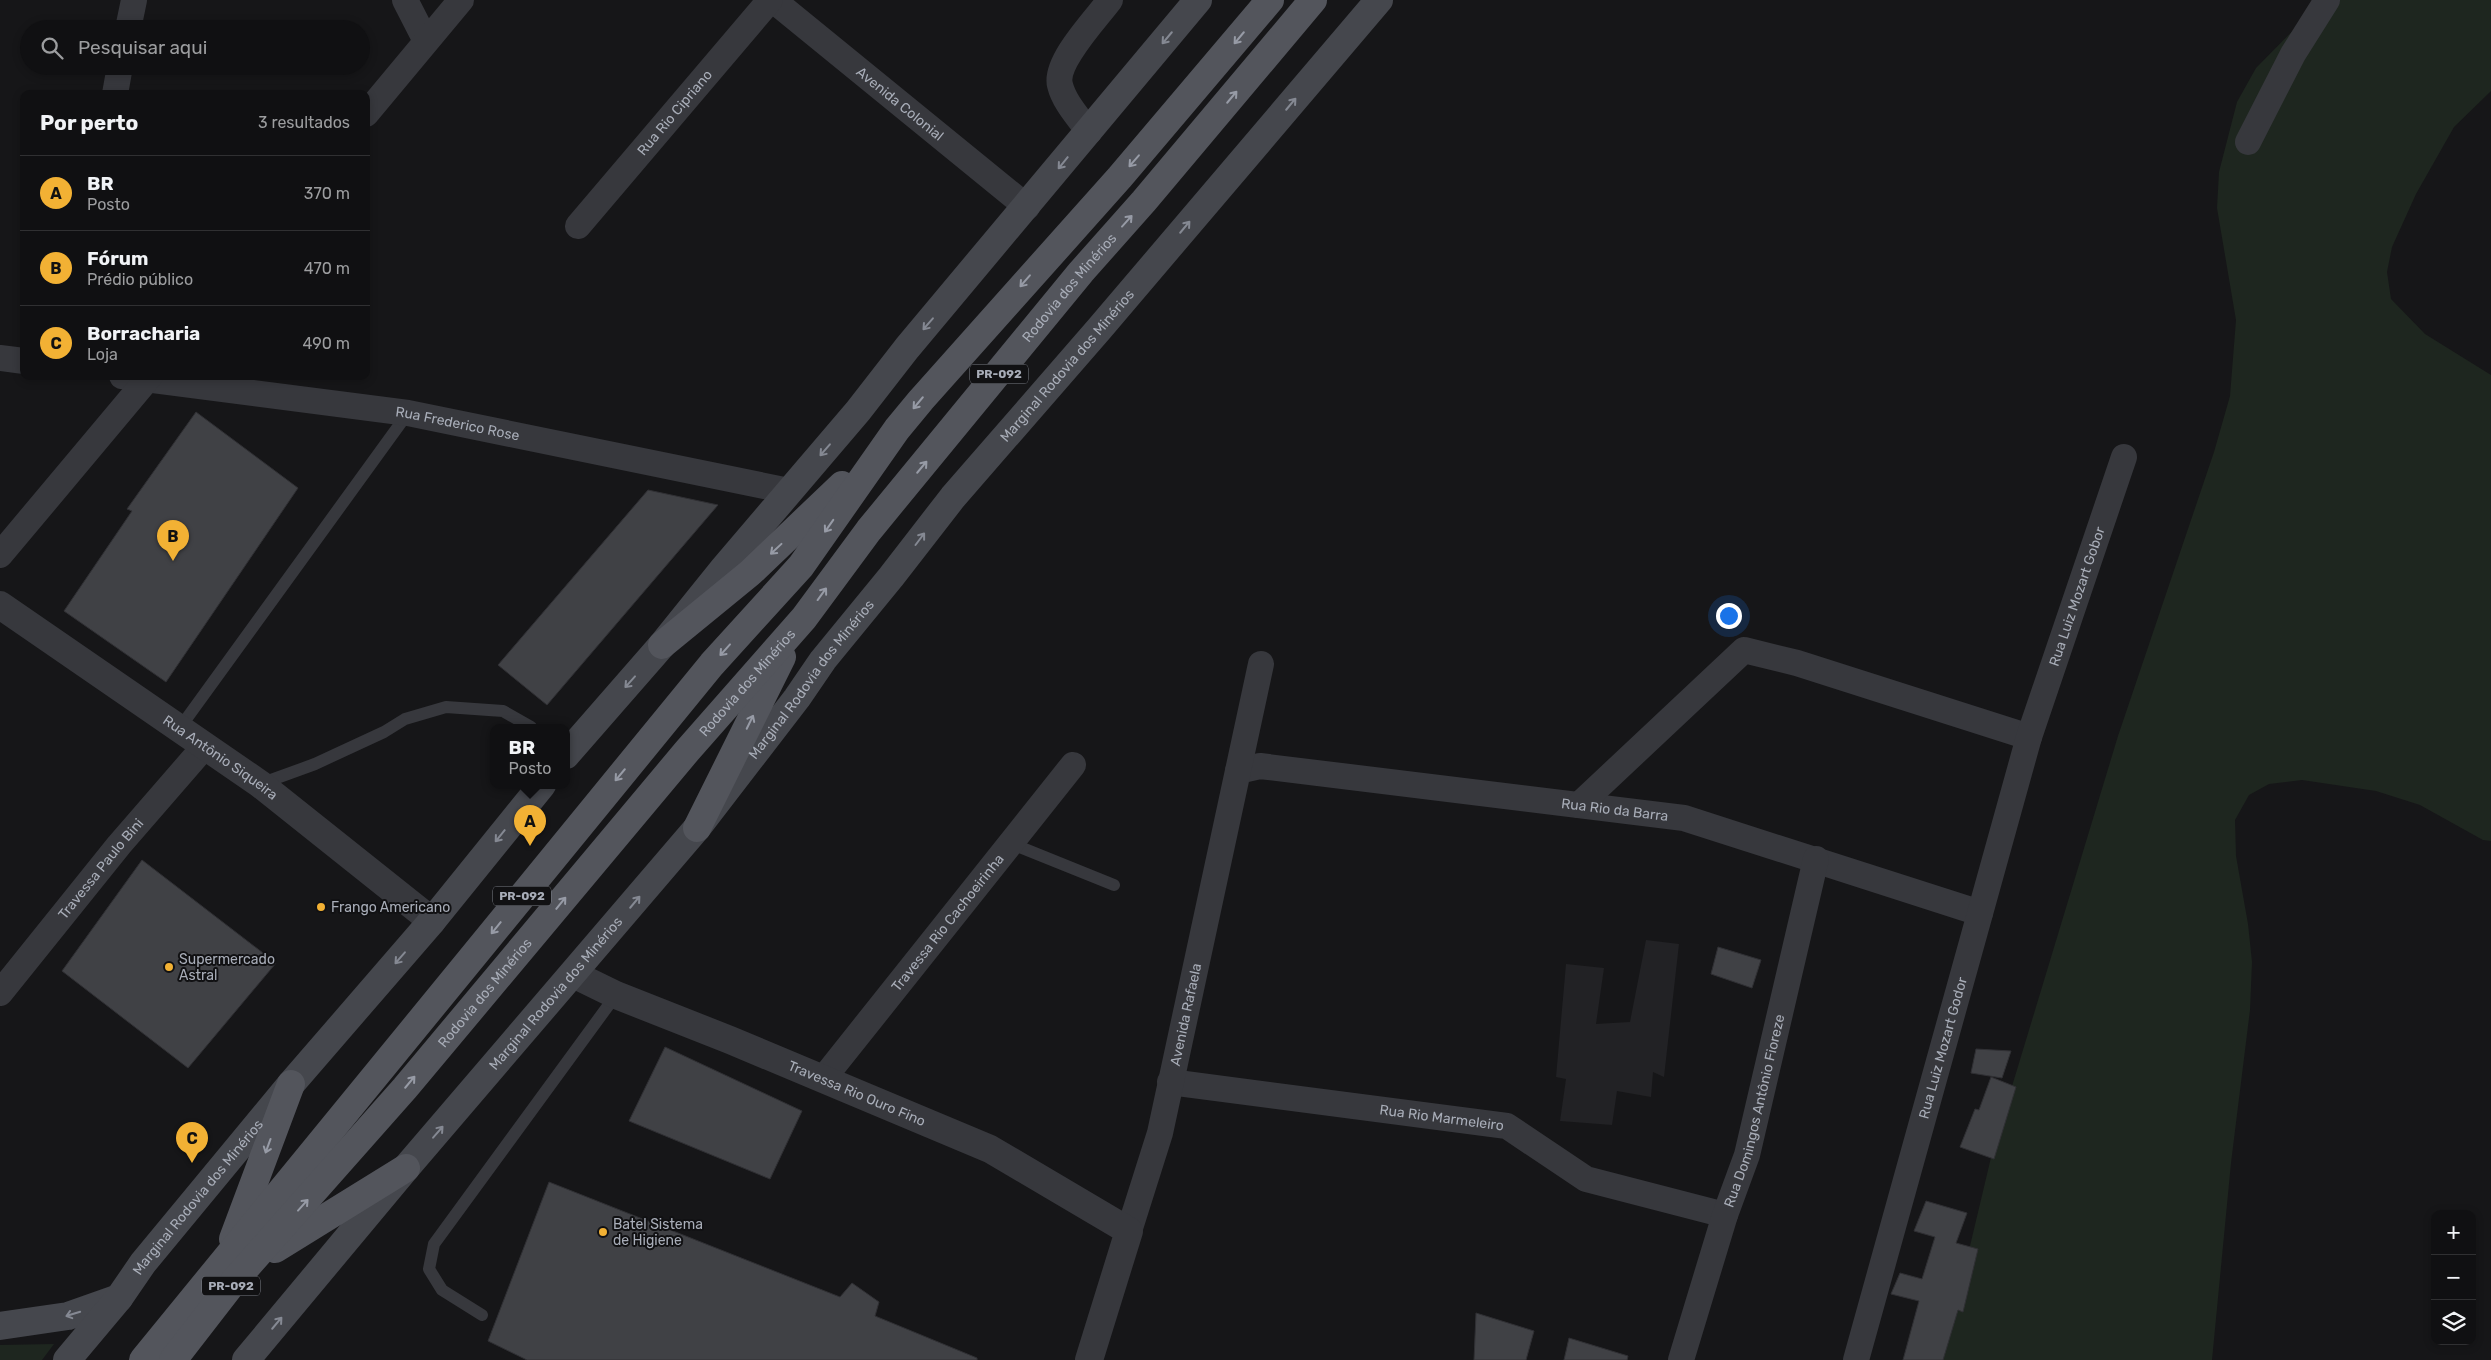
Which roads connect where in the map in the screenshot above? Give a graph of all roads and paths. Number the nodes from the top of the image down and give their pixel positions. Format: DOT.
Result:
graph roads {
  1 [pos="134,0"];
  2 [pos="405,0"];
  3 [pos="461,0"];
  4 [pos="771,0"];
  5 [pos="1110,0"];
  6 [pos="1198,0"];
  7 [pos="1270,0"];
  8 [pos="1313,0"];
  9 [pos="1379,0"];
  10 [pos="2327,0"];
  11 [pos="130,20"];
  12 [pos="426,41"];
  13 [pos="118,75"];
  14 [pos="116,90"];
  15 [pos="370,109"];
  16 [pos="1089,132"];
  17 [pos="2248,142"];
  18 [pos="1027,207"];
  19 [pos="578,226"];
  20 [pos="0,358"];
  21 [pos="20,360"];
  22 [pos="138,380"];
  23 [pos="155,380"];
  24 [pos="408,413"];
  25 [pos="897,429"];
  26 [pos="2124,457"];
  27 [pos="789,491"];
  28 [pos="0,555"];
  29 [pos="0,605"];
  30 [pos="799,623"];
  31 [pos="662,645"];
  32 [pos="1261,664"];
  33 [pos="526,724"];
  34 [pos="179,730"];
  35 [pos="2029,737"];
  36 [pos="204,747"];
  37 [pos="570,748"];
  38 [pos="1072,765"];
  39 [pos="1238,771"];
  40 [pos="260,784"];
  41 [pos="539,789"];
  42 [pos="1578,805"];
  43 [pos="697,828"];
  44 [pos="1010,843"];
  45 [pos="1816,858"];
  46 [pos="1114,885"];
  47 [pos="1980,913"];
  48 [pos="432,921"];
  49 [pos="573,974"];
  50 [pos="0,993"];
  51 [pos="616,996"];
  52 [pos="823,1079"];
  53 [pos="1170,1082"];
  54 [pos="291,1084"];
  55 [pos="406,1168"];
  56 [pos="1725,1215"];
  57 [pos="1129,1231"];
  58 [pos="226,1259"];
  59 [pos="252,1263"];
  60 [pos="119,1298"];
  61 [pos="482,1315"];
  62 [pos="0,1326"];
  63 [pos="67,1360"];
  64 [pos="143,1360"];
  65 [pos="172,1360"];
  66 [pos="246,1360"];
  67 [pos="1088,1360"];
  68 [pos="1681,1360"];
  69 [pos="1856,1360"];
  1 -- 11 [label="street"];
  2 -- 12 [label="street"];
  3 -- 12 [label="street"];
  4 -- 18 [label="street, Avenida Colonial"];
  4 -- 19 [label="street, Rua Rio Cipriano"];
  5 -- 16 [label="street"];
  6 -- 16 [label="main road, one-way"];
  7 -- 25 [label="main road, PR-092, one-way"];
  30 -- 8 [label="main road, Rodovia dos Minérios / PR-092, one-way"];
  43 -- 9 [label="main road, Marginal Rodovia dos Minérios, one-way"];
  10 -- 17 [label="street"];
  12 -- 15 [label="street"];
  13 -- 14 [label="street"];
  16 -- 18 [label="main road, one-way"];
  18 -- 27 [label="main road, one-way"];
  20 -- 21 [label="street"];
  22 -- 28 [label="street"];
  23 -- 24 [label="street, Rua Frederico Rose"];
  24 -- 27 [label="street, Rua Frederico Rose"];
  24 -- 34 [label="lane"];
  25 -- 31 [label="main road, one-way"];
  25 -- 58 [label="main road, PR-092, one-way"];
  26 -- 35 [label="street, Rua Luiz Mozart Gobor"];
  27 -- 31 [label="main road"];
  29 -- 34 [label="street, Rua Antônio Siqueira"];
  43 -- 30 [label="main road, one-way"];
  59 -- 30 [label="main road, Rodovia dos Minérios / PR-092, one-way"];
  31 -- 37 [label="main road, one-way"];
  32 -- 39 [label="street, Avenida Rafaela"];
  33 -- 40 [label="lane"];
  34 -- 36 [label="street, Rua Antônio Siqueira"];
  35 -- 42 [label="street"];
  35 -- 47 [label="street, Rua Luiz Mozart Godor"];
  36 -- 40 [label="street, Rua Antônio Siqueira"];
  36 -- 50 [label="street, Travessa Paulo Bini"];
  38 -- 44 [label="street, Travessa Rio Cachoeirinha"];
  39 -- 42 [label="street, Rua Rio da Barra"];
  39 -- 53 [label="street, Avenida Rafaela"];
  40 -- 48 [label="street, Rua Antônio Siqueira"];
  41 -- 48 [label="main road, Marginal Rodovia dos Minérios, one-way"];
  42 -- 45 [label="street, Rua Rio da Barra"];
  49 -- 43 [label="main road, Marginal Rodovia dos Minérios, one-way"];
  44 -- 46 [label="lane"];
  44 -- 52 [label="street, Travessa Rio Cachoeirinha"];
  45 -- 47 [label="street, Rua Rio da Barra"];
  45 -- 56 [label="street, Rua Domingos Antônio Fioreze"];
  47 -- 69 [label="street, Rua Luiz Mozart Godor"];
  48 -- 54 [label="main road, Marginal Rodovia dos Minérios, one-way"];
  49 -- 51 [label="street, Travessa Rio Ouro Fino"];
  55 -- 49 [label="main road, Marginal Rodovia dos Minérios, one-way"];
  51 -- 52 [label="street, Travessa Rio Ouro Fino"];
  51 -- 61 [label="lane"];
  52 -- 57 [label="street, Travessa Rio Ouro Fino"];
  53 -- 56 [label="street, Rua Rio Marmeleiro"];
  53 -- 57 [label="street, Avenida Rafaela"];
  54 -- 58 [label="main road, one-way"];
  54 -- 60 [label="main road, Marginal Rodovia dos Minérios"];
  55 -- 59 [label="main road"];
  66 -- 55 [label="main road, Marginal Rodovia dos Minérios, one-way"];
  56 -- 68 [label="street, Rua Domingos Antônio Fioreze"];
  57 -- 67 [label="street, Avenida Rafaela"];
  58 -- 64 [label="main road, PR-092"];
  59 -- 65 [label="main road, Rodovia dos Minérios / PR-092"];
  60 -- 62 [label="main road, one-way"];
  60 -- 63 [label="main road, Marginal Rodovia dos Minérios"];
}
